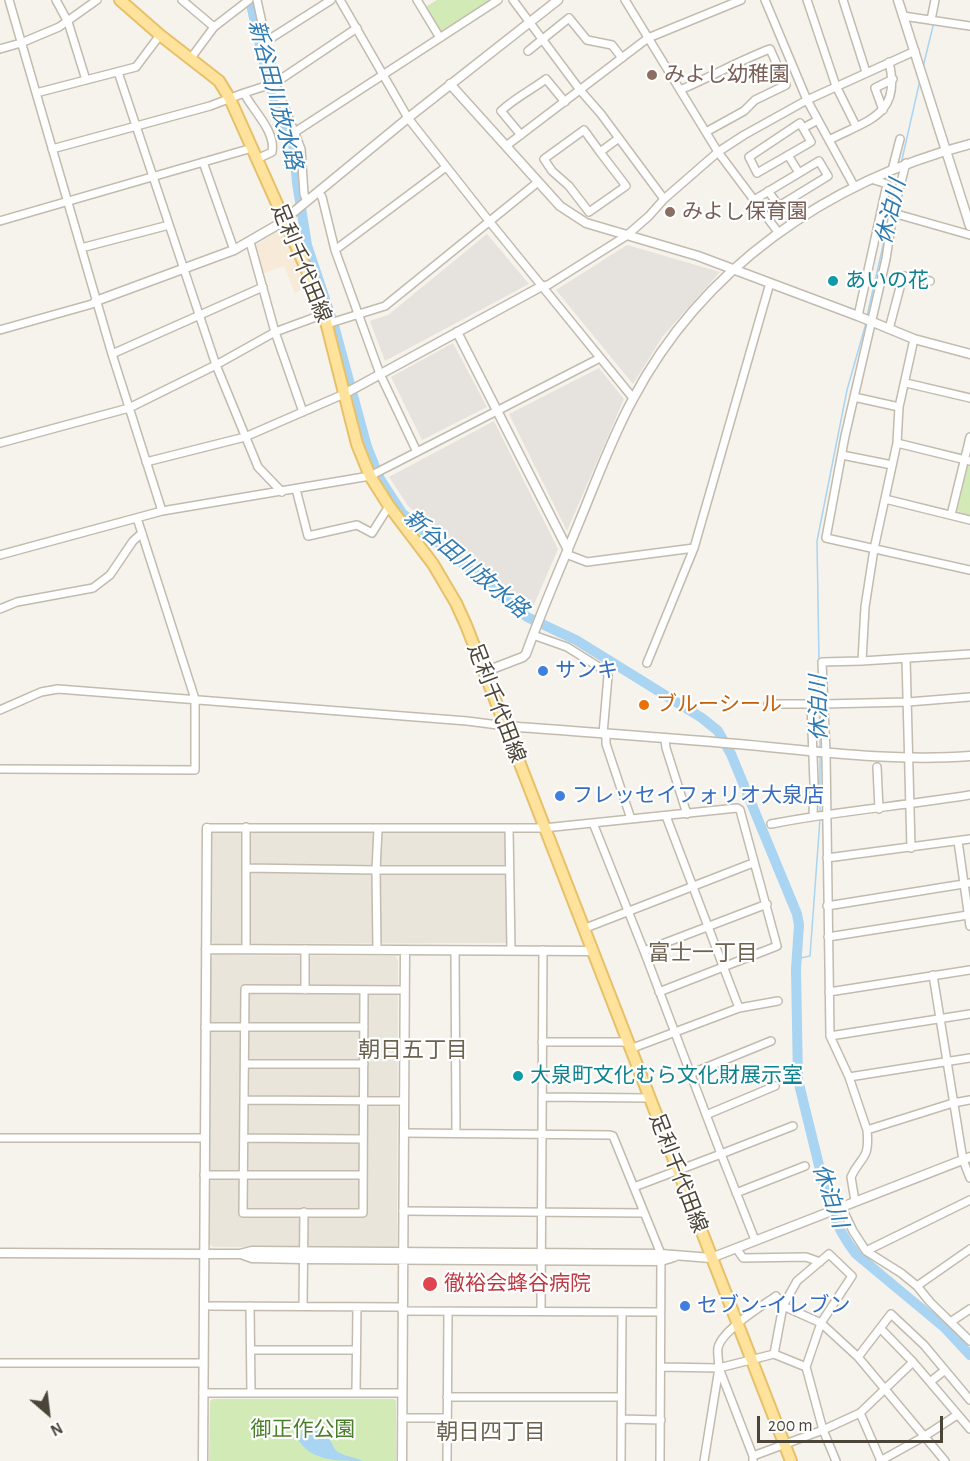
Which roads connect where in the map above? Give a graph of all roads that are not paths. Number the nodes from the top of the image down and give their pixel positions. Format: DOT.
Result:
graph roads {
  1 [pos="9,0"];
  2 [pos="56,0"];
  3 [pos="96,0"];
  4 [pos="120,0"];
  5 [pos="257,0"];
  6 [pos="331,0"];
  7 [pos="340,0"];
  8 [pos="417,0"];
  9 [pos="498,0"];
  10 [pos="513,0"];
  11 [pos="558,0"];
  12 [pos="625,0"];
  13 [pos="741,0"];
  14 [pos="765,0"];
  15 [pos="807,0"];
  16 [pos="843,0"];
  17 [pos="898,0"];
  18 [pos="934,0"];
  19 [pos="184,1"];
  20 [pos="246,2"];
  21 [pos="903,16"];
  22 [pos="529,21"];
  23 [pos="934,21"];
  24 [pos="68,22"];
  25 [pos="970,26"];
  26 [pos="214,27"];
  27 [pos="357,28"];
  28 [pos="160,35"];
  29 [pos="440,38"];
  30 [pos="648,38"];
  31 [pos="542,39"];
  32 [pos="265,42"];
  33 [pos="21,43"];
  34 [pos="0,49"];
  35 [pos="528,51"];
  36 [pos="915,51"];
  37 [pos="191,58"];
  38 [pos="622,58"];
  39 [pos="889,62"];
  40 [pos="118,72"];
  41 [pos="866,72"];
  42 [pos="384,74"];
  43 [pos="893,79"];
  44 [pos="86,80"];
  45 [pos="274,83"];
  46 [pos="450,84"];
  47 [pos="836,86"];
  48 [pos="580,90"];
  49 [pos="680,90"];
  50 [pos="36,93"];
  51 [pos="244,93"];
  52 [pos="230,99"];
  53 [pos="807,100"];
  54 [pos="565,102"];
  55 [pos="883,110"];
  56 [pos="408,118"];
  57 [pos="818,120"];
  58 [pos="137,126"];
  59 [pos="856,126"];
  60 [pos="803,128"];
  61 [pos="295,132"];
  62 [pos="706,132"];
  63 [pos="521,135"];
  64 [pos="619,138"];
  65 [pos="900,139"];
  66 [pos="829,140"];
  67 [pos="970,144"];
  68 [pos="506,146"];
  69 [pos="252,148"];
  70 [pos="52,149"];
  71 [pos="946,150"];
  72 [pos="600,152"];
  73 [pos="718,152"];
  74 [pos="788,155"];
  75 [pos="257,159"];
  76 [pos="202,162"];
  77 [pos="446,167"];
  78 [pos="899,167"];
  79 [pos="799,173"];
  80 [pos="153,176"];
  81 [pos="871,179"];
  82 [pos="538,182"];
  83 [pos="854,186"];
  84 [pos="768,191"];
  85 [pos="318,192"];
  86 [pos="664,199"];
  87 [pos="754,200"];
  88 [pos="68,201"];
  89 [pos="305,202"];
  90 [pos="893,213"];
  91 [pos="284,220"];
  92 [pos="0,221"];
  93 [pos="489,221"];
  94 [pos="169,225"];
  95 [pos="970,226"];
  96 [pos="778,232"];
  97 [pos="970,235"];
  98 [pos="626,236"];
  99 [pos="250,242"];
  100 [pos="81,248"];
  101 [pos="234,250"];
  102 [pos="335,250"];
  103 [pos="184,268"];
  104 [pos="733,268"];
  105 [pos="930,281"];
  106 [pos="770,284"];
  107 [pos="542,286"];
  108 [pos="262,287"];
  109 [pos="96,301"];
  110 [pos="199,315"];
  111 [pos="358,315"];
  112 [pos="864,318"];
  113 [pos="327,320"];
  114 [pos="889,329"];
  115 [pos="0,330"];
  116 [pos="275,332"];
  117 [pos="457,332"];
  118 [pos="914,339"];
  119 [pos="112,354"];
  120 [pos="970,354"];
  121 [pos="600,358"];
  122 [pos="216,365"];
  123 [pos="380,374"];
  124 [pos="906,383"];
  125 [pos="346,393"];
  126 [pos="854,397"];
  127 [pos="633,398"];
  128 [pos="970,398"];
  129 [pos="899,407"];
  130 [pos="129,408"];
  131 [pos="498,410"];
  132 [pos="303,412"];
  133 [pos="245,436"];
  134 [pos="970,437"];
  135 [pos="0,443"];
  136 [pos="897,443"];
  137 [pos="417,452"];
  138 [pos="842,455"];
  139 [pos="967,460"];
  140 [pos="146,462"];
  141 [pos="892,465"];
  142 [pos="370,476"];
  143 [pos="296,489"];
  144 [pos="282,492"];
  145 [pos="885,499"];
  146 [pos="389,506"];
  147 [pos="162,511"];
  148 [pos="951,514"];
  149 [pos="137,518"];
  150 [pos="970,520"];
  151 [pos="142,533"];
  152 [pos="694,548"];
  153 [pos="874,549"];
  154 [pos="567,552"];
  155 [pos="0,555"];
  156 [pos="970,570"];
  157 [pos="0,609"];
  158 [pos="535,631"];
  159 [pos="970,654"];
  160 [pos="906,658"];
  161 [pos="862,661"];
  162 [pos="647,663"];
  163 [pos="484,672"];
  164 [pos="970,696"];
  165 [pos="195,699"];
  166 [pos="908,702"];
  167 [pos="768,704"];
  168 [pos="824,704"];
  169 [pos="0,710"];
  170 [pos="506,726"];
  171 [pos="604,734"];
  172 [pos="665,739"];
  173 [pos="820,753"];
  174 [pos="910,756"];
  175 [pos="970,756"];
  176 [pos="877,768"];
  177 [pos="0,769"];
  178 [pos="970,795"];
  179 [pos="910,805"];
  180 [pos="879,809"];
  181 [pos="687,814"];
  182 [pos="666,816"];
  183 [pos="813,816"];
  184 [pos="825,816"];
  185 [pos="631,819"];
  186 [pos="593,823"];
  187 [pos="771,824"];
  188 [pos="246,827"];
  189 [pos="207,828"];
  190 [pos="544,828"];
  191 [pos="378,829"];
  192 [pos="509,829"];
  193 [pos="970,839"];
  194 [pos="957,841"];
  195 [pos="911,848"];
  196 [pos="827,858"];
  197 [pos="753,863"];
  198 [pos="246,868"];
  199 [pos="376,870"];
  200 [pos="509,870"];
  201 [pos="967,883"];
  202 [pos="693,886"];
  203 [pos="767,904"];
  204 [pos="827,906"];
  205 [pos="628,912"];
  206 [pos="968,915"];
  207 [pos="970,926"];
  208 [pos="707,927"];
  209 [pos="583,929"];
  210 [pos="828,937"];
  211 [pos="206,949"];
  212 [pos="246,949"];
  213 [pos="305,949"];
  214 [pos="378,949"];
  215 [pos="405,950"];
  216 [pos="511,950"];
  217 [pos="543,950"];
  218 [pos="455,951"];
  219 [pos="592,951"];
  220 [pos="644,951"];
  221 [pos="724,967"];
  222 [pos="970,970"];
  223 [pos="933,975"];
  224 [pos="305,990"];
  225 [pos="364,990"];
  226 [pos="404,990"];
  227 [pos="659,992"];
  228 [pos="829,992"];
  229 [pos="778,1001"];
  230 [pos="739,1008"];
  231 [pos="970,1014"];
  232 [pos="940,1019"];
  233 [pos="205,1027"];
  234 [pos="245,1027"];
  235 [pos="364,1027"];
  236 [pos="674,1032"];
  237 [pos="830,1036"];
  238 [pos="771,1041"];
  239 [pos="542,1042"];
  240 [pos="629,1045"];
  241 [pos="970,1058"];
  242 [pos="947,1062"];
  243 [pos="245,1064"];
  244 [pos="364,1064"];
  245 [pos="690,1074"];
  246 [pos="849,1077"];
  247 [pos="775,1086"];
  248 [pos="542,1097"];
  249 [pos="649,1098"];
  250 [pos="244,1100"];
  251 [pos="970,1100"];
  252 [pos="363,1101"];
  253 [pos="404,1101"];
  254 [pos="953,1103"];
  255 [pos="706,1115"];
  256 [pos="793,1126"];
  257 [pos="867,1130"];
  258 [pos="404,1133"];
  259 [pos="456,1133"];
  260 [pos="541,1134"];
  261 [pos="0,1138"];
  262 [pos="205,1138"];
  263 [pos="244,1138"];
  264 [pos="363,1139"];
  265 [pos="721,1154"];
  266 [pos="966,1158"];
  267 [pos="805,1166"];
  268 [pos="676,1171"];
  269 [pos="204,1175"];
  270 [pos="244,1175"];
  271 [pos="363,1175"];
  272 [pos="970,1178"];
  273 [pos="634,1187"];
  274 [pos="736,1193"];
  275 [pos="970,1200"];
  276 [pos="855,1201"];
  277 [pos="840,1207"];
  278 [pos="403,1211"];
  279 [pos="304,1212"];
  280 [pos="541,1212"];
  281 [pos="643,1213"];
  282 [pos="755,1240"];
  283 [pos="736,1248"];
  284 [pos="970,1249"];
  285 [pos="866,1251"];
  286 [pos="0,1253"];
  287 [pos="204,1254"];
  288 [pos="303,1255"];
  289 [pos="403,1256"];
  290 [pos="541,1257"];
  291 [pos="661,1257"];
  292 [pos="711,1258"];
  293 [pos="820,1262"];
  294 [pos="917,1286"];
  295 [pos="210,1306"];
  296 [pos="250,1306"];
  297 [pos="303,1306"];
  298 [pos="783,1306"];
  299 [pos="357,1307"];
  300 [pos="400,1309"];
  301 [pos="970,1309"];
  302 [pos="448,1311"];
  303 [pos="541,1311"];
  304 [pos="622,1312"];
  305 [pos="660,1312"];
  306 [pos="952,1321"];
  307 [pos="820,1323"];
  308 [pos="738,1324"];
  309 [pos="880,1328"];
  310 [pos="970,1341"];
  311 [pos="250,1350"];
  312 [pos="357,1350"];
  313 [pos="774,1354"];
  314 [pos="858,1357"];
  315 [pos="753,1360"];
  316 [pos="913,1362"];
  317 [pos="0,1363"];
  318 [pos="203,1363"];
  319 [pos="661,1367"];
  320 [pos="806,1367"];
  321 [pos="720,1368"];
  322 [pos="945,1370"];
  323 [pos="930,1382"];
  324 [pos="886,1388"];
  325 [pos="203,1393"];
  326 [pos="251,1393"];
  327 [pos="356,1393"];
  328 [pos="402,1393"];
  329 [pos="447,1397"];
  330 [pos="621,1397"];
  331 [pos="970,1400"];
  332 [pos="860,1413"];
  333 [pos="957,1415"];
  334 [pos="402,1418"];
  335 [pos="447,1418"];
  336 [pos="621,1419"];
  337 [pos="661,1420"];
  338 [pos="970,1427"];
  339 [pos="823,1430"];
  340 [pos="925,1436"];
  341 [pos="784,1444"];
  342 [pos="753,1459"];
  343 [pos="203,1461"];
  344 [pos="402,1461"];
  345 [pos="447,1461"];
  346 [pos="621,1461"];
  347 [pos="660,1461"];
  348 [pos="704,1461"];
  349 [pos="791,1461"];
  350 [pos="837,1461"];
  351 [pos="880,1461"];
  352 [pos="945,1461"];
  1 -- 33 [label="street"];
  2 -- 24 [label="street"];
  3 -- 24 [label="street"];
  4 -- 28 [label="main road, 足利千代田線"];
  5 -- 32 [label="street"];
  6 -- 32 [label="street"];
  7 -- 27 [label="street"];
  8 -- 29 [label="street"];
  9 -- 29 [label="street"];
  10 -- 22 [label="street"];
  11 -- 22 [label="street"];
  12 -- 30 [label="street"];
  13 -- 30 [label="street"];
  14 -- 53 [label="street"];
  15 -- 47 [label="street"];
  16 -- 41 [label="street"];
  17 -- 21 [label="street"];
  18 -- 23 [label="street"];
  19 -- 26 [label="street"];
  20 -- 26 [label="street"];
  21 -- 23 [label="street"];
  21 -- 36 [label="street"];
  22 -- 31 [label="street"];
  22 -- 46 [label="street"];
  23 -- 25 [label="street"];
  24 -- 33 [label="street"];
  24 -- 44 [label="street"];
  26 -- 37 [label="street"];
  27 -- 42 [label="street"];
  27 -- 45 [label="street"];
  28 -- 37 [label="main road, 足利千代田線"];
  28 -- 40 [label="street"];
  29 -- 42 [label="street"];
  30 -- 38 [label="street"];
  30 -- 49 [label="street"];
  31 -- 35 [label="street"];
  31 -- 38 [label="street"];
  31 -- 48 [label="street"];
  32 -- 45 [label="street"];
  33 -- 34 [label="street"];
  33 -- 50 [label="street"];
  36 -- 39 [label="street"];
  36 -- 71 [label="street"];
  37 -- 52 [label="main road, 足利千代田線"];
  38 -- 48 [label="street"];
  39 -- 41 [label="street"];
  39 -- 43 [label="street"];
  40 -- 44 [label="street"];
  40 -- 58 [label="street"];
  41 -- 47 [label="street"];
  42 -- 56 [label="street"];
  42 -- 61 [label="street"];
  43 -- 55 [label="street"];
  43 -- 55 [label="street"];
  44 -- 50 [label="street"];
  45 -- 51 [label="street"];
  45 -- 61 [label="street"];
  46 -- 56 [label="street"];
  46 -- 68 [label="street"];
  47 -- 53 [label="street"];
  47 -- 59 [label="street"];
  48 -- 54 [label="street"];
  48 -- 64 [label="street"];
  49 -- 62 [label="street"];
  49 -- 62 [label="street"];
  50 -- 70 [label="street"];
  51 -- 52 [label="street"];
  51 -- 75 [label="street"];
  52 -- 58 [label="street"];
  52 -- 69 [label="main road, 足利千代田線"];
  53 -- 57 [label="street"];
  53 -- 73 [label="street"];
  54 -- 63 [label="street"];
  54 -- 63 [label="street"];
  55 -- 59 [label="street"];
  56 -- 77 [label="street"];
  56 -- 85 [label="street"];
  57 -- 60 [label="street"];
  57 -- 66 [label="street"];
  58 -- 70 [label="street"];
  58 -- 80 [label="street"];
  59 -- 66 [label="street"];
  60 -- 74 [label="street"];
  60 -- 74 [label="street"];
  61 -- 89 [label="street"];
  62 -- 73 [label="street"];
  63 -- 68 [label="street"];
  64 -- 72 [label="street"];
  64 -- 86 [label="street"];
  65 -- 78 [label="street"];
  66 -- 83 [label="street"];
  67 -- 71 [label="street"];
  68 -- 82 [label="street"];
  69 -- 75 [label="main road, 足利千代田線"];
  69 -- 76 [label="street"];
  70 -- 88 [label="street"];
  71 -- 78 [label="street"];
  71 -- 95 [label="street"];
  72 -- 72 [label="street"];
  73 -- 86 [label="street"];
  73 -- 87 [label="street"];
  74 -- 79 [label="street"];
  75 -- 91 [label="main road, 足利千代田線"];
  76 -- 80 [label="street"];
  76 -- 101 [label="street"];
  77 -- 93 [label="street"];
  77 -- 102 [label="street"];
  78 -- 81 [label="street"];
  78 -- 90 [label="street"];
  79 -- 84 [label="street"];
  79 -- 84 [label="street"];
  80 -- 88 [label="street"];
  80 -- 94 [label="street"];
  81 -- 83 [label="street"];
  81 -- 112 [label="street"];
  82 -- 93 [label="street"];
  82 -- 98 [label="street"];
  83 -- 96 [label="street"];
  84 -- 87 [label="street"];
  85 -- 89 [label="street"];
  85 -- 102 [label="street"];
  86 -- 98 [label="street"];
  87 -- 96 [label="street"];
  88 -- 92 [label="street"];
  88 -- 100 [label="street"];
  89 -- 91 [label="street"];
  90 -- 97 [label="street"];
  90 -- 112 [label="street"];
  91 -- 99 [label="street"];
  91 -- 113 [label="main road, 足利千代田線"];
  93 -- 107 [label="street"];
  93 -- 111 [label="street"];
  94 -- 100 [label="street"];
  94 -- 103 [label="street"];
  96 -- 104 [label="street"];
  98 -- 104 [label="street"];
  98 -- 107 [label="street"];
  99 -- 101 [label="street"];
  99 -- 108 [label="street"];
  100 -- 109 [label="street"];
  101 -- 103 [label="street"];
  102 -- 111 [label="street"];
  103 -- 109 [label="street"];
  103 -- 110 [label="street"];
  104 -- 106 [label="street"];
  104 -- 127 [label="street"];
  105 -- 114 [label="street"];
  106 -- 112 [label="street"];
  106 -- 152 [label="street"];
  107 -- 117 [label="street"];
  107 -- 121 [label="street"];
  108 -- 110 [label="street"];
  108 -- 116 [label="street"];
  109 -- 115 [label="street"];
  109 -- 119 [label="street"];
  110 -- 119 [label="street"];
  110 -- 122 [label="street"];
  111 -- 113 [label="street"];
  111 -- 123 [label="street"];
  112 -- 114 [label="street"];
  112 -- 126 [label="street"];
  113 -- 116 [label="street"];
  113 -- 125 [label="main road, 足利千代田線"];
  114 -- 118 [label="street"];
  116 -- 122 [label="street"];
  116 -- 132 [label="street"];
  117 -- 123 [label="street"];
  117 -- 131 [label="street"];
  118 -- 120 [label="street"];
  118 -- 124 [label="street"];
  119 -- 130 [label="street"];
  121 -- 127 [label="street"];
  121 -- 131 [label="street"];
  122 -- 130 [label="street"];
  122 -- 133 [label="street"];
  123 -- 125 [label="street"];
  123 -- 137 [label="street"];
  124 -- 128 [label="street"];
  124 -- 129 [label="street"];
  125 -- 132 [label="street"];
  125 -- 142 [label="main road, 足利千代田線"];
  126 -- 129 [label="street"];
  126 -- 138 [label="street"];
  127 -- 154 [label="street"];
  129 -- 136 [label="street"];
  130 -- 135 [label="street"];
  130 -- 140 [label="street"];
  131 -- 137 [label="street"];
  131 -- 154 [label="street"];
  132 -- 133 [label="street"];
  133 -- 140 [label="street"];
  133 -- 144 [label="street"];
  134 -- 139 [label="street"];
  136 -- 139 [label="street"];
  136 -- 141 [label="street"];
  137 -- 142 [label="street"];
  138 -- 141 [label="street"];
  138 -- 153 [label="street"];
  139 -- 148 [label="street"];
  140 -- 147 [label="street"];
  141 -- 145 [label="street"];
  142 -- 143 [label="street"];
  142 -- 146 [label="main road, 足利千代田線"];
  143 -- 144 [label="street"];
  143 -- 146 [label="street"];
  144 -- 147 [label="street"];
  145 -- 148 [label="street"];
  145 -- 153 [label="street"];
  146 -- 163 [label="main road, 足利千代田線"];
  147 -- 149 [label="street"];
  148 -- 150 [label="street"];
  149 -- 151 [label="street"];
  149 -- 155 [label="street"];
  151 -- 157 [label="street"];
  151 -- 165 [label="street"];
  152 -- 154 [label="street"];
  152 -- 162 [label="street"];
  153 -- 156 [label="street"];
  153 -- 161 [label="street"];
  154 -- 158 [label="street"];
  158 -- 163 [label="street"];
  158 -- 171 [label="street"];
  159 -- 160 [label="street"];
  160 -- 161 [label="street"];
  160 -- 166 [label="street"];
  161 -- 168 [label="street"];
  163 -- 170 [label="main road, 足利千代田線"];
  164 -- 166 [label="street"];
  165 -- 169 [label="street"];
  165 -- 170 [label="street"];
  165 -- 177 [label="street"];
  166 -- 168 [label="street"];
  166 -- 174 [label="street"];
  167 -- 173 [label="street"];
  168 -- 173 [label="street"];
  170 -- 171 [label="street"];
  170 -- 190 [label="main road, 足利千代田線"];
  171 -- 172 [label="street"];
  171 -- 185 [label="street"];
  172 -- 173 [label="street"];
  172 -- 181 [label="street"];
  173 -- 174 [label="street"];
  173 -- 183 [label="street"];
  173 -- 184 [label="street"];
  174 -- 175 [label="street"];
  174 -- 179 [label="street"];
  176 -- 180 [label="street"];
  178 -- 179 [label="street"];
  179 -- 180 [label="street"];
  179 -- 195 [label="street"];
  180 -- 184 [label="street"];
  181 -- 182 [label="street"];
  181 -- 203 [label="street"];
  182 -- 185 [label="street"];
  182 -- 202 [label="street"];
  183 -- 184 [label="street"];
  183 -- 187 [label="street"];
  184 -- 196 [label="street"];
  185 -- 186 [label="street"];
  186 -- 190 [label="street"];
  186 -- 205 [label="street"];
  188 -- 189 [label="street"];
  188 -- 191 [label="street"];
  188 -- 198 [label="street"];
  189 -- 211 [label="street"];
  190 -- 192 [label="street"];
  190 -- 209 [label="main road, 足利千代田線"];
  191 -- 192 [label="street"];
  191 -- 199 [label="street"];
  192 -- 200 [label="street"];
  193 -- 194 [label="street"];
  194 -- 195 [label="street"];
  194 -- 201 [label="street"];
  195 -- 196 [label="street"];
  196 -- 204 [label="street"];
  197 -- 202 [label="street"];
  198 -- 199 [label="street"];
  198 -- 212 [label="street"];
  199 -- 200 [label="street"];
  199 -- 214 [label="street"];
  200 -- 216 [label="street"];
  201 -- 204 [label="street"];
  201 -- 206 [label="street"];
  202 -- 205 [label="street"];
  202 -- 208 [label="street"];
  203 -- 208 [label="street"];
  203 -- 221 [label="street"];
  204 -- 210 [label="street"];
  205 -- 209 [label="street"];
  205 -- 220 [label="street"];
  206 -- 207 [label="street"];
  206 -- 210 [label="street"];
  208 -- 220 [label="street"];
  208 -- 221 [label="street"];
  209 -- 219 [label="main road, 足利千代田線"];
  210 -- 228 [label="street"];
  211 -- 212 [label="street"];
  211 -- 233 [label="street"];
  212 -- 213 [label="street"];
  213 -- 214 [label="street"];
  213 -- 224 [label="street"];
  214 -- 215 [label="street"];
  215 -- 218 [label="street"];
  215 -- 226 [label="street"];
  216 -- 217 [label="street"];
  216 -- 218 [label="street"];
  217 -- 219 [label="street"];
  217 -- 239 [label="street"];
  218 -- 259 [label="street"];
  219 -- 240 [label="main road, 足利千代田線"];
  220 -- 227 [label="street"];
  221 -- 227 [label="street"];
  221 -- 230 [label="street"];
  222 -- 223 [label="street"];
  223 -- 228 [label="street"];
  223 -- 232 [label="street"];
  224 -- 225 [label="street"];
  224 -- 234 [label="street"];
  225 -- 226 [label="street"];
  225 -- 235 [label="street"];
  226 -- 253 [label="street"];
  227 -- 236 [label="street"];
  228 -- 237 [label="street"];
  229 -- 230 [label="street"];
  230 -- 236 [label="street"];
  231 -- 232 [label="street"];
  232 -- 237 [label="street"];
  232 -- 242 [label="street"];
  233 -- 234 [label="street"];
  233 -- 262 [label="street"];
  234 -- 235 [label="street"];
  234 -- 243 [label="street"];
  235 -- 244 [label="street"];
  236 -- 240 [label="street"];
  236 -- 245 [label="street"];
  237 -- 246 [label="street"];
  238 -- 245 [label="street"];
  239 -- 240 [label="street"];
  239 -- 248 [label="street"];
  240 -- 249 [label="main road, 足利千代田線"];
  241 -- 242 [label="street"];
  242 -- 246 [label="street"];
  242 -- 254 [label="street"];
  243 -- 244 [label="street"];
  243 -- 250 [label="street"];
  244 -- 252 [label="street"];
  245 -- 255 [label="street"];
  246 -- 257 [label="street"];
  247 -- 255 [label="street"];
  248 -- 249 [label="street"];
  248 -- 260 [label="street"];
  249 -- 268 [label="main road, 足利千代田線"];
  250 -- 252 [label="street"];
  250 -- 263 [label="street"];
  251 -- 254 [label="street"];
  252 -- 253 [label="street"];
  252 -- 264 [label="street"];
  253 -- 258 [label="street"];
  254 -- 257 [label="street"];
  254 -- 266 [label="street"];
  255 -- 265 [label="street"];
  256 -- 265 [label="street"];
  257 -- 276 [label="street"];
  258 -- 259 [label="street"];
  258 -- 278 [label="street"];
  259 -- 260 [label="street"];
  260 -- 273 [label="street"];
  260 -- 280 [label="street"];
  261 -- 262 [label="street"];
  262 -- 269 [label="street"];
  263 -- 264 [label="street"];
  263 -- 270 [label="street"];
  264 -- 271 [label="street"];
  265 -- 268 [label="street"];
  265 -- 274 [label="street"];
  266 -- 272 [label="street"];
  266 -- 276 [label="street"];
  267 -- 274 [label="street"];
  268 -- 273 [label="street"];
  268 -- 292 [label="main road, 足利千代田線"];
  269 -- 270 [label="street"];
  269 -- 287 [label="street"];
  270 -- 271 [label="street"];
  270 -- 279 [label="street"];
  271 -- 279 [label="street"];
  273 -- 281 [label="street"];
  274 -- 282 [label="street"];
  275 -- 285 [label="street"];
  276 -- 277 [label="street"];
  277 -- 282 [label="street"];
  277 -- 285 [label="street"];
  278 -- 280 [label="street"];
  278 -- 289 [label="street"];
  279 -- 288 [label="street"];
  280 -- 281 [label="street"];
  280 -- 290 [label="street"];
  281 -- 291 [label="street"];
  282 -- 283 [label="street"];
  283 -- 292 [label="street"];
  283 -- 293 [label="street"];
  284 -- 294 [label="street"];
  285 -- 294 [label="street"];
  286 -- 287 [label="street"];
  287 -- 288 [label="street"];
  287 -- 318 [label="street"];
  288 -- 289 [label="street"];
  288 -- 297 [label="street"];
  289 -- 290 [label="street"];
  289 -- 300 [label="street"];
  290 -- 291 [label="street"];
  290 -- 303 [label="street"];
  291 -- 292 [label="street"];
  291 -- 305 [label="street"];
  292 -- 308 [label="main road, 足利千代田線"];
  293 -- 298 [label="street"];
  293 -- 307 [label="street"];
  294 -- 306 [label="street"];
  295 -- 296 [label="street"];
  296 -- 297 [label="street"];
  296 -- 311 [label="street"];
  297 -- 299 [label="street"];
  298 -- 307 [label="street"];
  298 -- 308 [label="street"];
  298 -- 313 [label="street"];
  299 -- 300 [label="street"];
  299 -- 312 [label="street"];
  300 -- 302 [label="street"];
  300 -- 328 [label="street"];
  301 -- 306 [label="street"];
  302 -- 303 [label="street"];
  302 -- 329 [label="street"];
  303 -- 304 [label="street"];
  304 -- 305 [label="street"];
  304 -- 330 [label="street"];
  305 -- 319 [label="street"];
  306 -- 310 [label="street"];
  307 -- 314 [label="street"];
  307 -- 320 [label="street"];
  308 -- 315 [label="main road, 足利千代田線"];
  308 -- 321 [label="street"];
  309 -- 314 [label="street"];
  309 -- 316 [label="street"];
  309 -- 322 [label="street"];
  311 -- 312 [label="street"];
  311 -- 326 [label="street"];
  312 -- 327 [label="street"];
  313 -- 315 [label="street"];
  313 -- 320 [label="street"];
  314 -- 324 [label="street"];
  315 -- 321 [label="street"];
  315 -- 341 [label="main road, 足利千代田線"];
  316 -- 323 [label="street"];
  316 -- 324 [label="street"];
  317 -- 318 [label="street"];
  318 -- 325 [label="street"];
  319 -- 321 [label="street"];
  319 -- 337 [label="street"];
  320 -- 339 [label="street"];
  321 -- 342 [label="street"];
  321 -- 348 [label="street"];
  322 -- 323 [label="street"];
  322 -- 331 [label="street"];
  323 -- 333 [label="street"];
  324 -- 332 [label="street"];
  324 -- 340 [label="street"];
  325 -- 326 [label="street"];
  325 -- 343 [label="street"];
  326 -- 327 [label="street"];
  327 -- 328 [label="street"];
  328 -- 334 [label="street"];
  329 -- 330 [label="street"];
  329 -- 335 [label="street"];
  330 -- 336 [label="street"];
  332 -- 339 [label="street"];
  332 -- 351 [label="street"];
  333 -- 338 [label="street"];
  333 -- 340 [label="street"];
  334 -- 335 [label="street"];
  334 -- 344 [label="street"];
  335 -- 345 [label="street"];
  336 -- 337 [label="street"];
  336 -- 346 [label="street"];
  337 -- 347 [label="street"];
  339 -- 341 [label="street"];
  339 -- 350 [label="street"];
  340 -- 351 [label="street"];
  340 -- 352 [label="street"];
  341 -- 342 [label="street"];
  341 -- 349 [label="main road, 足利千代田線"];
}
